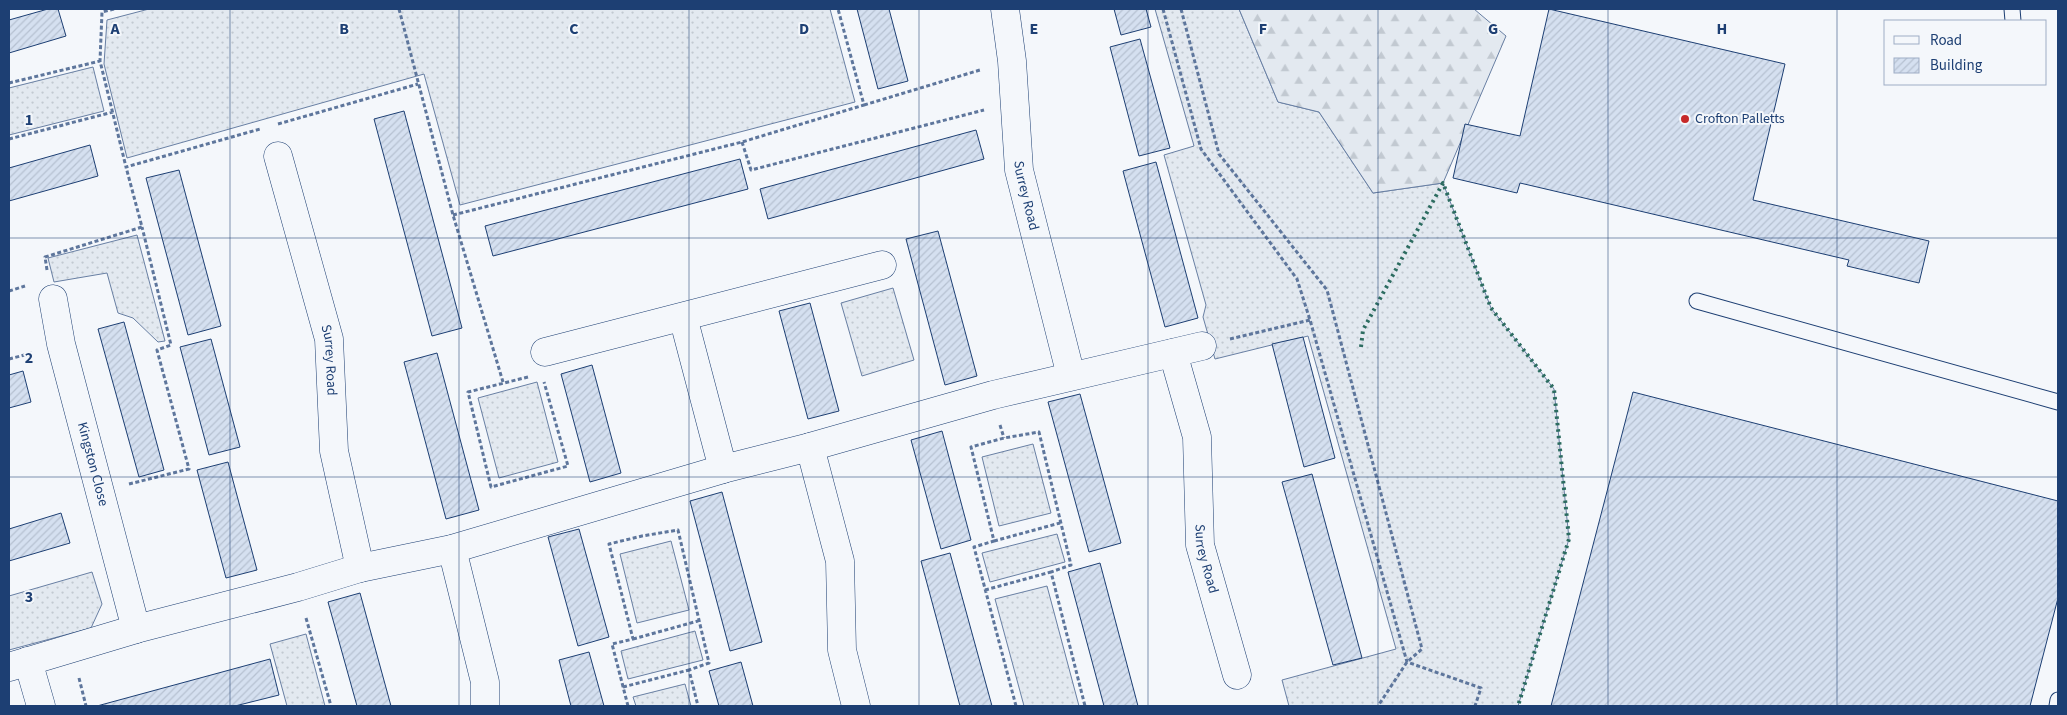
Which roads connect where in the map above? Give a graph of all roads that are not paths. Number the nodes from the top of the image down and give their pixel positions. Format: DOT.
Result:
graph roads {
  1 [pos="1005,9"];
  2 [pos="278,156"];
  3 [pos="882,265"];
  4 [pos="53,298"];
  5 [pos="1697,301"];
  6 [pos="683,318"];
  7 [pos="1202,346"];
  8 [pos="1173,353"];
  9 [pos="543,363"];
  10 [pos="1071,376"];
  11 [pos="2058,402"];
  12 [pos="810,447"];
  13 [pos="723,469"];
  14 [pos="452,549"];
  15 [pos="360,568"];
  16 [pos="136,628"];
  17 [pos="18,664"];
  18 [pos="1237,675"];
  19 [pos="2058,700"];
  20 [pos="41,706"];
  21 [pos="485,706"];
  22 [pos="856,706"];
  23 [pos="2057,706"];
  1 -- 10 [label="street, Surrey Road"];
  2 -- 15 [label="street, Surrey Road"];
  3 -- 6 [label="street"];
  4 -- 16 [label="street, Kingston Close"];
  5 -- 11 [label="lane"];
  6 -- 9 [label="street"];
  6 -- 13 [label="street"];
  7 -- 8 [label="street"];
  8 -- 10 [label="street"];
  8 -- 18 [label="street, Surrey Road"];
  10 -- 12 [label="street"];
  12 -- 13 [label="street"];
  12 -- 22 [label="street"];
  13 -- 14 [label="street"];
  14 -- 15 [label="street"];
  14 -- 21 [label="street"];
  15 -- 16 [label="street"];
  16 -- 17 [label="street"];
  17 -- 20 [label="street"];
  19 -- 23 [label="lane"];
}
